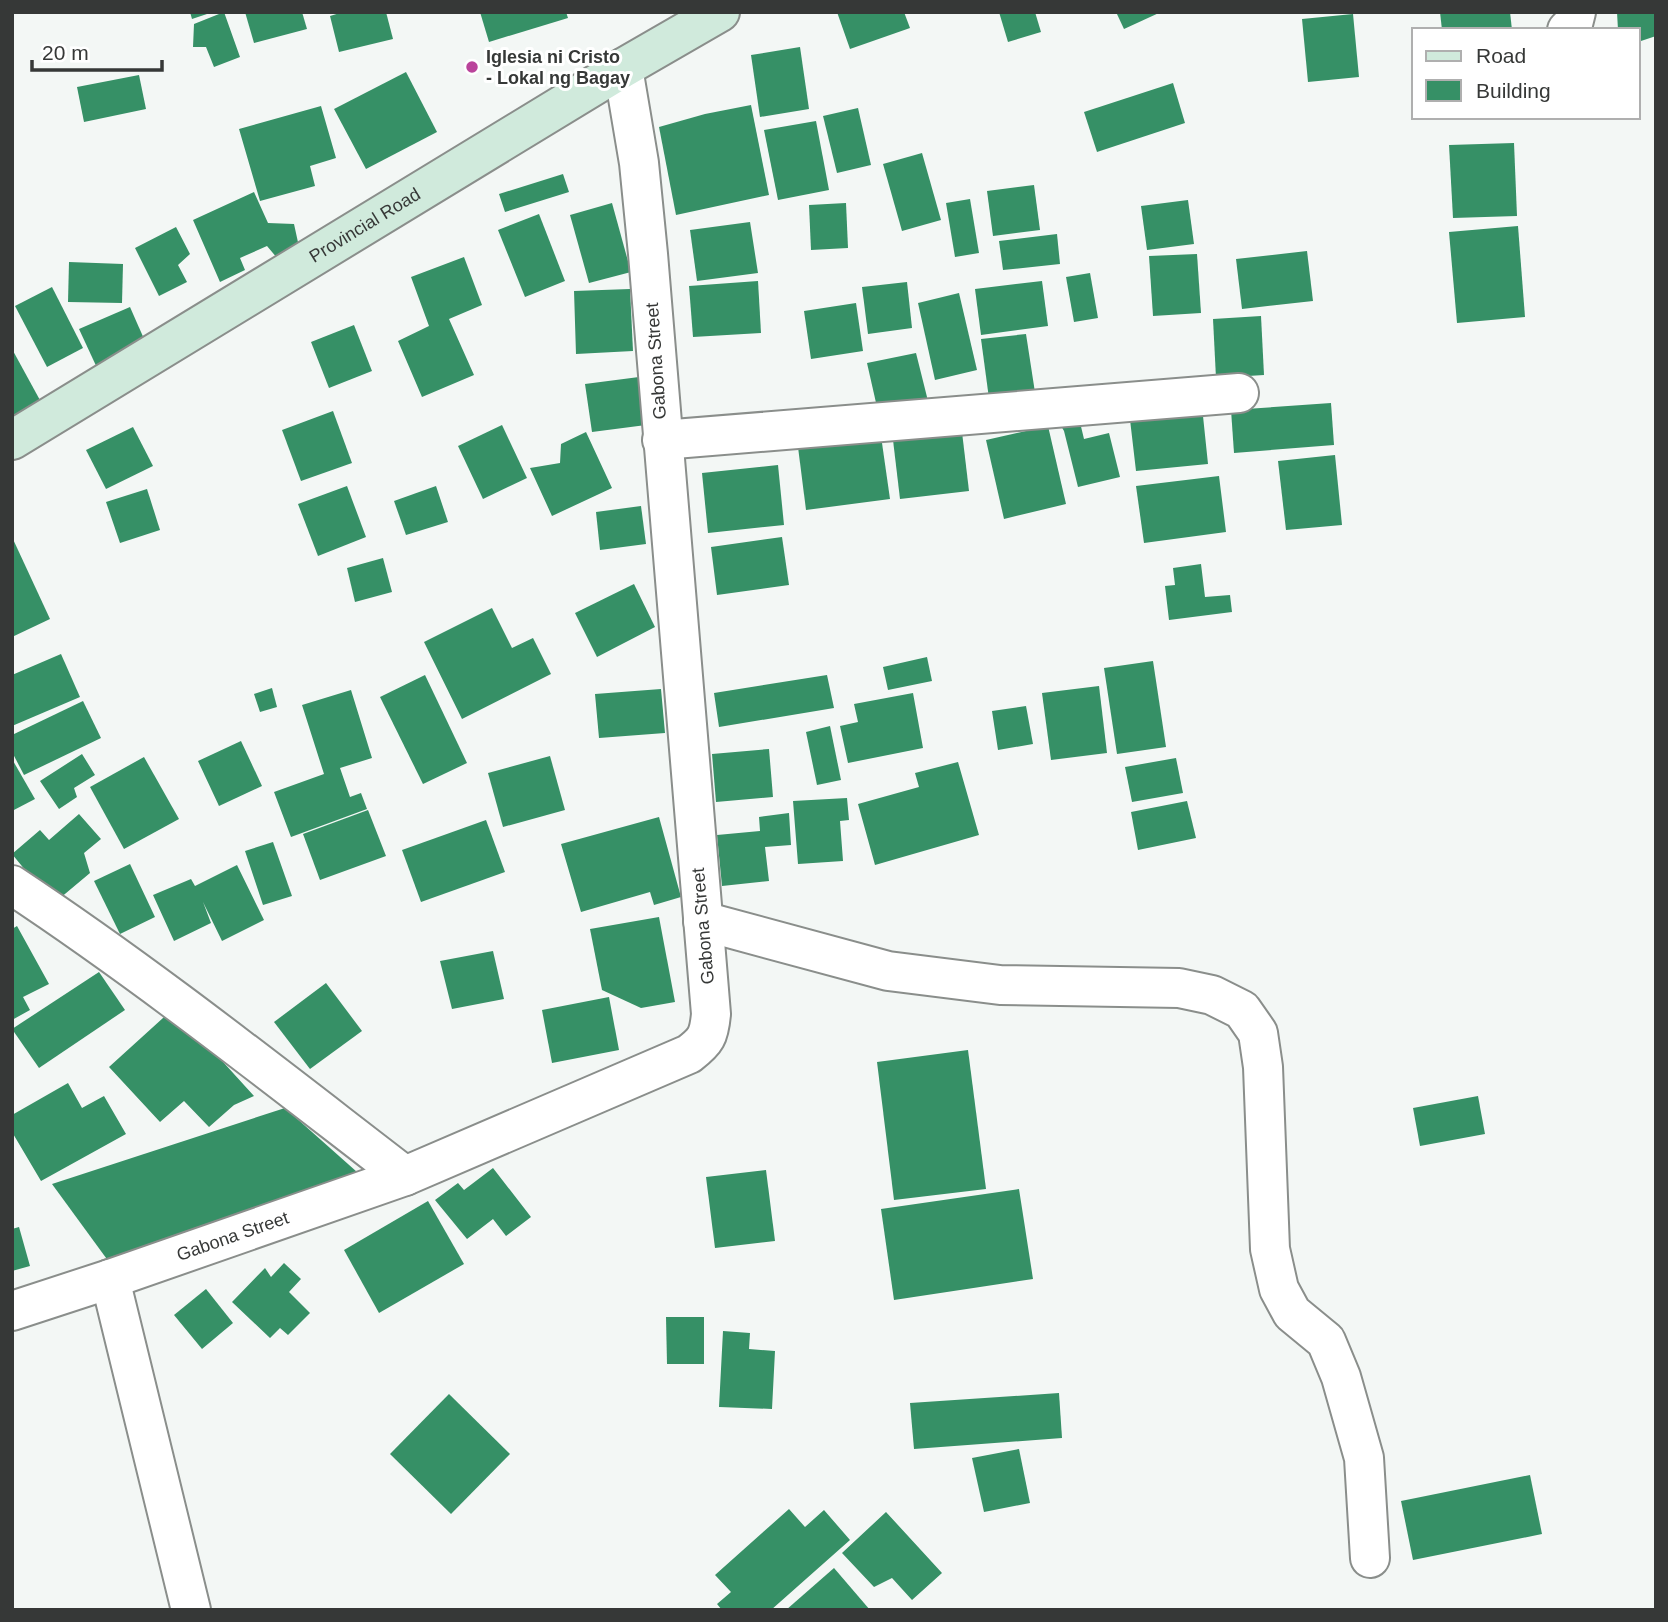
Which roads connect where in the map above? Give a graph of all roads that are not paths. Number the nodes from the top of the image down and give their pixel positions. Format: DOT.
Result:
graph roads {
  1 [pos="720,12"];
  2 [pos="1576,12"];
  3 [pos="1569,28"];
  4 [pos="623,68"];
  5 [pos="1239,393"];
  6 [pos="12,440"];
  7 [pos="662,440"];
  8 [pos="12,885"];
  9 [pos="703,921"];
  10 [pos="405,1176"];
  11 [pos="110,1279"];
  12 [pos="12,1311"];
  13 [pos="1370,1558"];
  14 [pos="191,1610"];
  1 -- 4 [label="main road, Provincial Road"];
  2 -- 3 [label="street"];
  4 -- 6 [label="main road, Provincial Road"];
  4 -- 7 [label="street, Gabona Street"];
  5 -- 7 [label="street"];
  7 -- 9 [label="street, Gabona Street"];
  8 -- 10 [label="street"];
  9 -- 10 [label="street, Gabona Street"];
  9 -- 13 [label="street"];
  10 -- 11 [label="street, Gabona Street"];
  11 -- 12 [label="street, Gabona Street"];
  11 -- 14 [label="street"];
}
